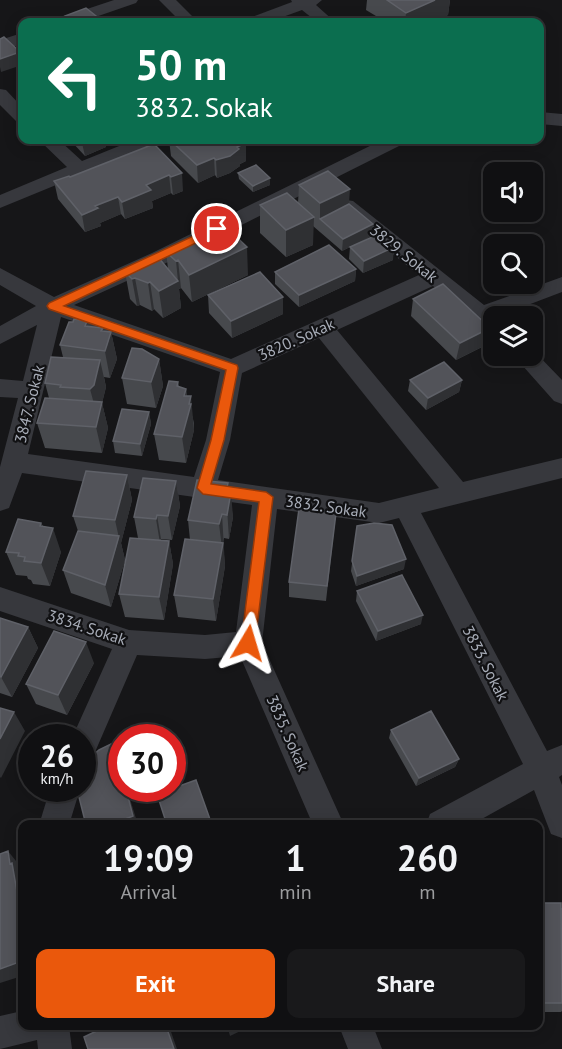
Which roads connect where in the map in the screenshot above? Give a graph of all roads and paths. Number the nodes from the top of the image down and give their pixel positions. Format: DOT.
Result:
graph roads {
  1 [pos="130,0"];
  2 [pos="167,0"];
  3 [pos="306,1"];
  4 [pos="78,18"];
  5 [pos="186,18"];
  6 [pos="265,18"];
  7 [pos="323,18"];
  8 [pos="18,39"];
  9 [pos="0,46"];
  10 [pos="0,94"];
  11 [pos="15,112"];
  12 [pos="544,118"];
  13 [pos="562,120"];
  14 [pos="52,144"];
  15 [pos="139,144"];
  16 [pos="388,144"];
  17 [pos="79,168"];
  18 [pos="315,181"];
  19 [pos="0,202"];
  20 [pos="0,275"];
  21 [pos="434,277"];
  22 [pos="562,284"];
  23 [pos="53,306"];
  24 [pos="515,306"];
  25 [pos="0,311"];
  26 [pos="483,316"];
  27 [pos="322,327"];
  28 [pos="8,332"];
  29 [pos="534,366"];
  30 [pos="232,368"];
  31 [pos="0,388"];
  32 [pos="32,391"];
  33 [pos="562,395"];
  34 [pos="14,462"];
  35 [pos="562,468"];
  36 [pos="203,488"];
  37 [pos="458,494"];
  38 [pos="266,497"];
  39 [pos="0,501"];
  40 [pos="405,506"];
  41 [pos="0,598"];
  42 [pos="129,642"];
  43 [pos="248,643"];
  44 [pos="93,724"];
  45 [pos="551,764"];
  46 [pos="61,802"];
  47 [pos="56,820"];
  48 [pos="327,820"];
  49 [pos="450,820"];
  50 [pos="562,823"];
  51 [pos="18,1029"];
  52 [pos="53,1030"];
  53 [pos="358,1030"];
  54 [pos="0,1033"];
  55 [pos="55,1049"];
  56 [pos="365,1049"];
  1 -- 4 [label="street"];
  2 -- 5 [label="street"];
  3 -- 6 [label="street"];
  3 -- 7 [label="street"];
  8 -- 9 [label="street"];
  10 -- 11 [label="street"];
  12 -- 13 [label="street"];
  14 -- 17 [label="street"];
  15 -- 17 [label="street"];
  16 -- 18 [label="street"];
  17 -- 19 [label="street"];
  18 -- 21 [label="street, 3829. Sokak"];
  18 -- 23 [label="street"];
  20 -- 23 [label="street"];
  21 -- 26 [label="street, 3829. Sokak"];
  21 -- 27 [label="street, 3820. Sokak"];
  22 -- 24 [label="street"];
  23 -- 28 [label="street"];
  23 -- 30 [label="street"];
  23 -- 32 [label="street, 3847. Sokak"];
  25 -- 28 [label="street"];
  27 -- 30 [label="street, 3820. Sokak"];
  27 -- 37 [label="street"];
  29 -- 33 [label="street"];
  30 -- 36 [label="street"];
  31 -- 32 [label="street"];
  32 -- 34 [label="street, 3847. Sokak"];
  34 -- 36 [label="street, 3832. Sokak"];
  34 -- 39 [label="street, 3847. Sokak"];
  35 -- 37 [label="street, 3832. Sokak"];
  36 -- 38 [label="street, 3832. Sokak"];
  37 -- 40 [label="street, 3832. Sokak"];
  38 -- 40 [label="street, 3832. Sokak"];
  38 -- 43 [label="street"];
  40 -- 45 [label="street, 3833. Sokak"];
  41 -- 42 [label="street, 3834. Sokak"];
  42 -- 43 [label="street, 3834. Sokak"];
  42 -- 44 [label="street"];
  43 -- 48 [label="street, 3835. Sokak"];
  45 -- 49 [label="street"];
  45 -- 50 [label="street, 3833. Sokak"];
  46 -- 47 [label="street"];
  51 -- 54 [label="street"];
  52 -- 55 [label="street"];
  53 -- 56 [label="street"];
}
